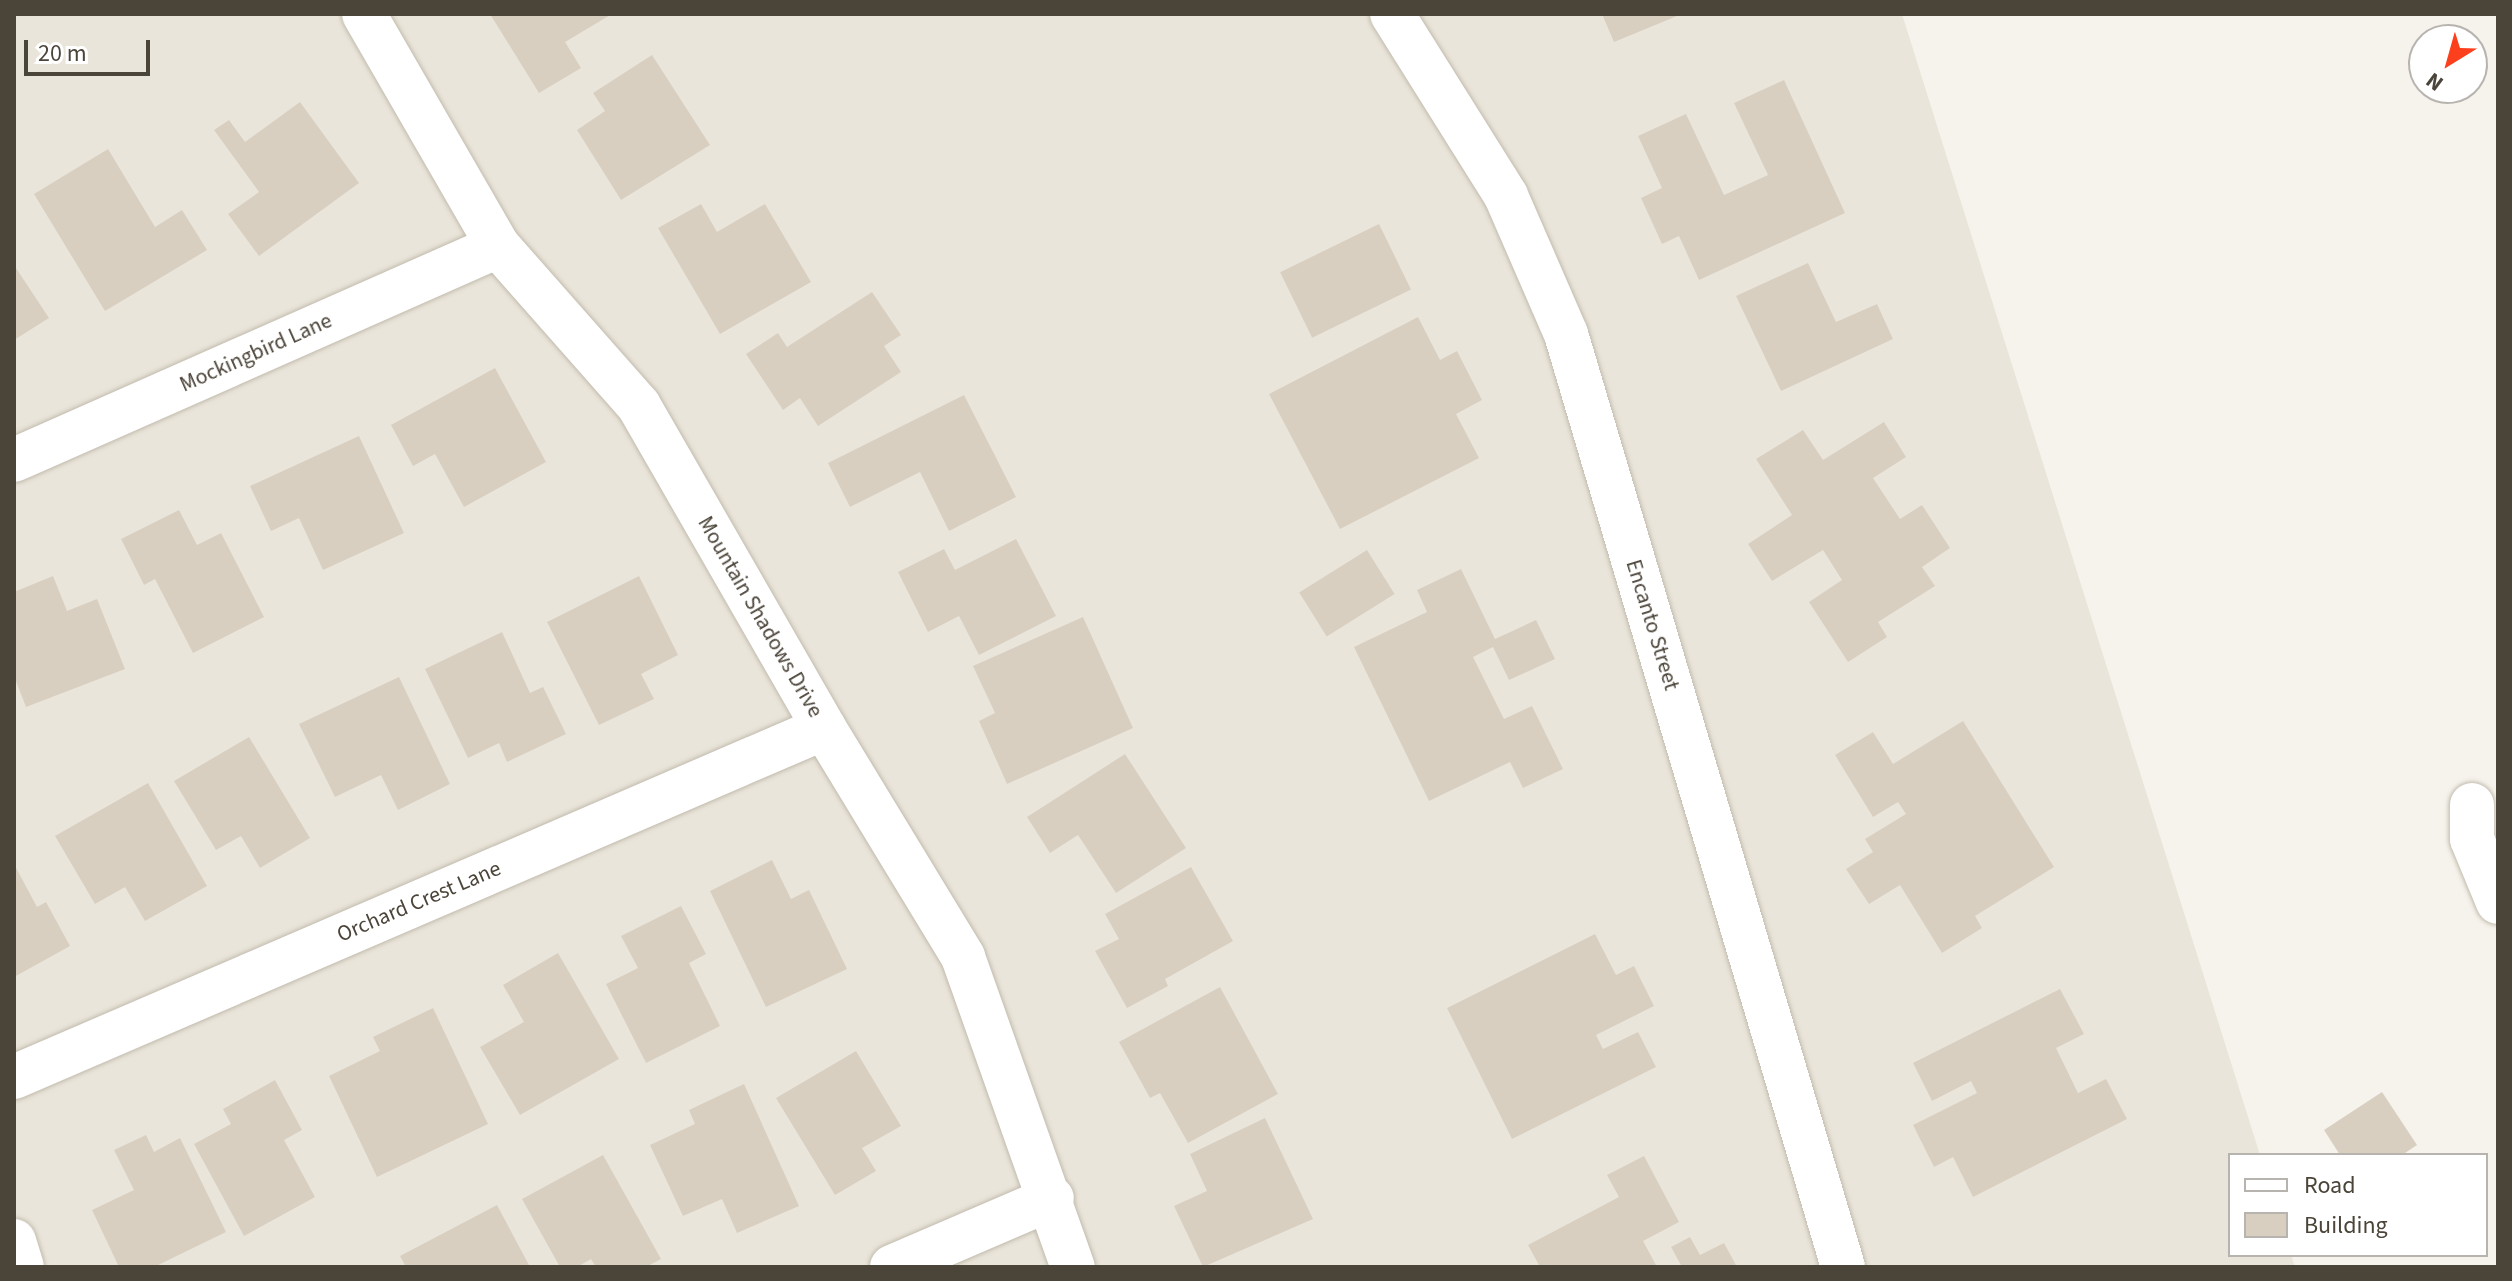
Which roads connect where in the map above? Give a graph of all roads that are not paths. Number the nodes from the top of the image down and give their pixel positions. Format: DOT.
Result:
graph roads {
  1 [pos="364,14"];
  2 [pos="1392,14"];
  3 [pos="498,246"];
  4 [pos="14,460"];
  5 [pos="824,728"];
  6 [pos="2472,805"];
  7 [pos="2498,902"];
  8 [pos="14,1077"];
  9 [pos="1052,1198"];
  10 [pos="14,1241"];
  11 [pos="22,1267"];
  12 [pos="892,1267"];
  13 [pos="1073,1267"];
  14 [pos="1843,1267"];
  1 -- 3 [label="street, Mountain Shadows Drive"];
  2 -- 14 [label="street, Encanto Street"];
  3 -- 4 [label="street, Mockingbird Lane"];
  3 -- 5 [label="street, Mountain Shadows Drive"];
  5 -- 8 [label="street, Orchard Crest Lane"];
  5 -- 9 [label="street, Mountain Shadows Drive"];
  6 -- 7 [label="street"];
  9 -- 12 [label="street"];
  9 -- 13 [label="street, Mountain Shadows Drive"];
  10 -- 11 [label="street"];
}
